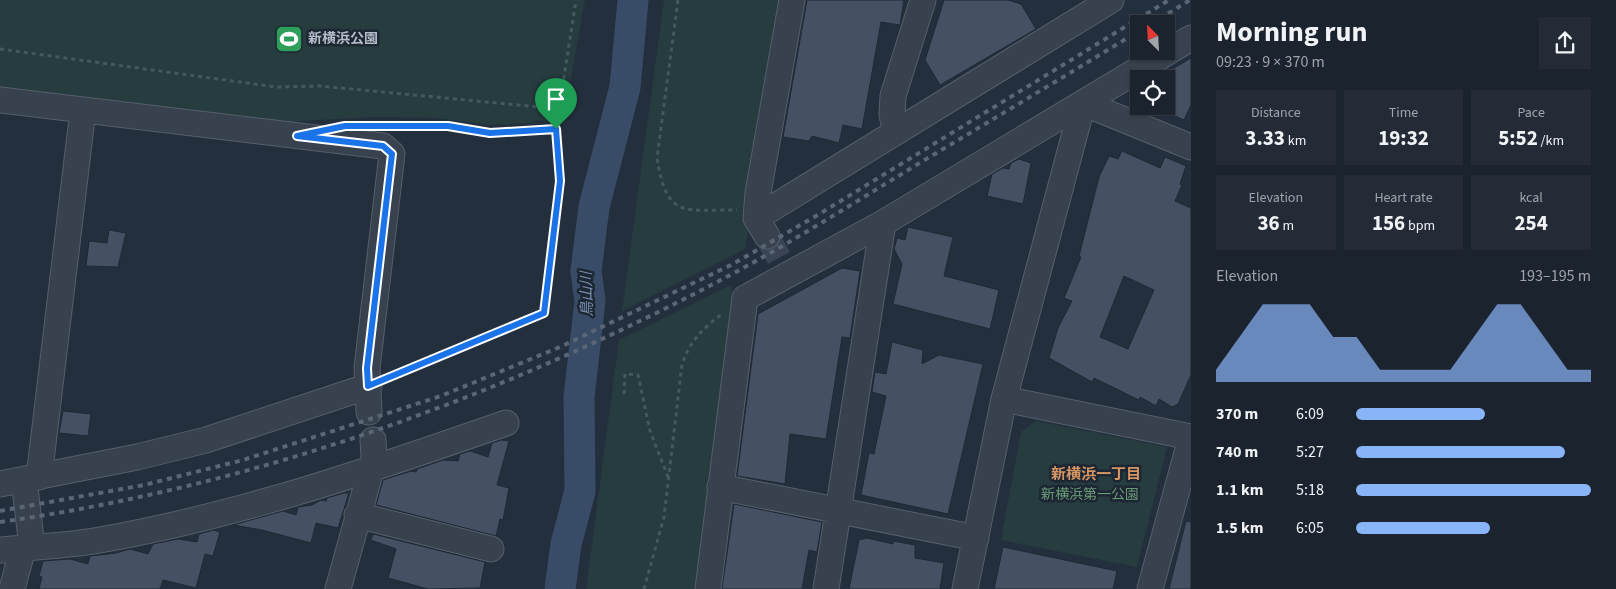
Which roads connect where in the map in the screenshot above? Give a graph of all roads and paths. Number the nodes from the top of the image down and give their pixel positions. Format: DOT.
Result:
graph roads {
  1 [pos="576,0"];
  2 [pos="678,0"];
  3 [pos="792,0"];
  4 [pos="923,0"];
  5 [pos="1111,0"];
  6 [pos="1191,38"];
  7 [pos="0,49"];
  8 [pos="0,100"];
  9 [pos="1083,103"];
  10 [pos="560,109"];
  11 [pos="83,110"];
  12 [pos="382,126"];
  13 [pos="556,129"];
  14 [pos="896,132"];
  15 [pos="1191,147"];
  16 [pos="883,223"];
  17 [pos="761,227"];
  18 [pos="745,298"];
  19 [pos="368,386"];
  20 [pos="624,394"];
  21 [pos="1004,399"];
  22 [pos="369,412"];
  23 [pos="506,423"];
  24 [pos="1191,438"];
  25 [pos="373,440"];
  26 [pos="371,470"];
  27 [pos="669,477"];
  28 [pos="31,479"];
  29 [pos="0,484"];
  30 [pos="720,487"];
  31 [pos="839,511"];
  32 [pos="357,516"];
  33 [pos="976,538"];
  34 [pos="18,548"];
  35 [pos="491,549"];
  36 [pos="12,589"];
  37 [pos="338,589"];
  38 [pos="644,589"];
  39 [pos="708,589"];
  40 [pos="826,589"];
  41 [pos="965,589"];
  42 [pos="1150,589"];
  1 -- 10 [label="path"];
  2 -- 17 [label="path"];
  3 -- 17 [label="street"];
  4 -- 14 [label="street"];
  5 -- 14 [label="street"];
  6 -- 9 [label="street"];
  7 -- 10 [label="path"];
  8 -- 11 [label="street"];
  9 -- 15 [label="street"];
  9 -- 16 [label="street"];
  9 -- 21 [label="street"];
  10 -- 13 [label="path"];
  11 -- 19 [label="street"];
  11 -- 28 [label="street"];
  12 -- 13 [label="path"];
  13 -- 19 [label="path"];
  14 -- 17 [label="street"];
  16 -- 18 [label="street"];
  16 -- 31 [label="street"];
  18 -- 27 [label="path"];
  18 -- 30 [label="street"];
  19 -- 22 [label="street"];
  19 -- 28 [label="street"];
  20 -- 27 [label="path"];
  21 -- 24 [label="street"];
  21 -- 33 [label="street"];
  23 -- 26 [label="street"];
  24 -- 42 [label="street"];
  25 -- 26 [label="street"];
  26 -- 32 [label="street"];
  26 -- 34 [label="street"];
  27 -- 38 [label="path"];
  28 -- 29 [label="street"];
  28 -- 34 [label="street"];
  30 -- 31 [label="street"];
  30 -- 39 [label="street"];
  31 -- 33 [label="street"];
  31 -- 40 [label="street"];
  32 -- 35 [label="street"];
  32 -- 37 [label="street"];
  33 -- 41 [label="street"];
  34 -- 36 [label="street"];
}
